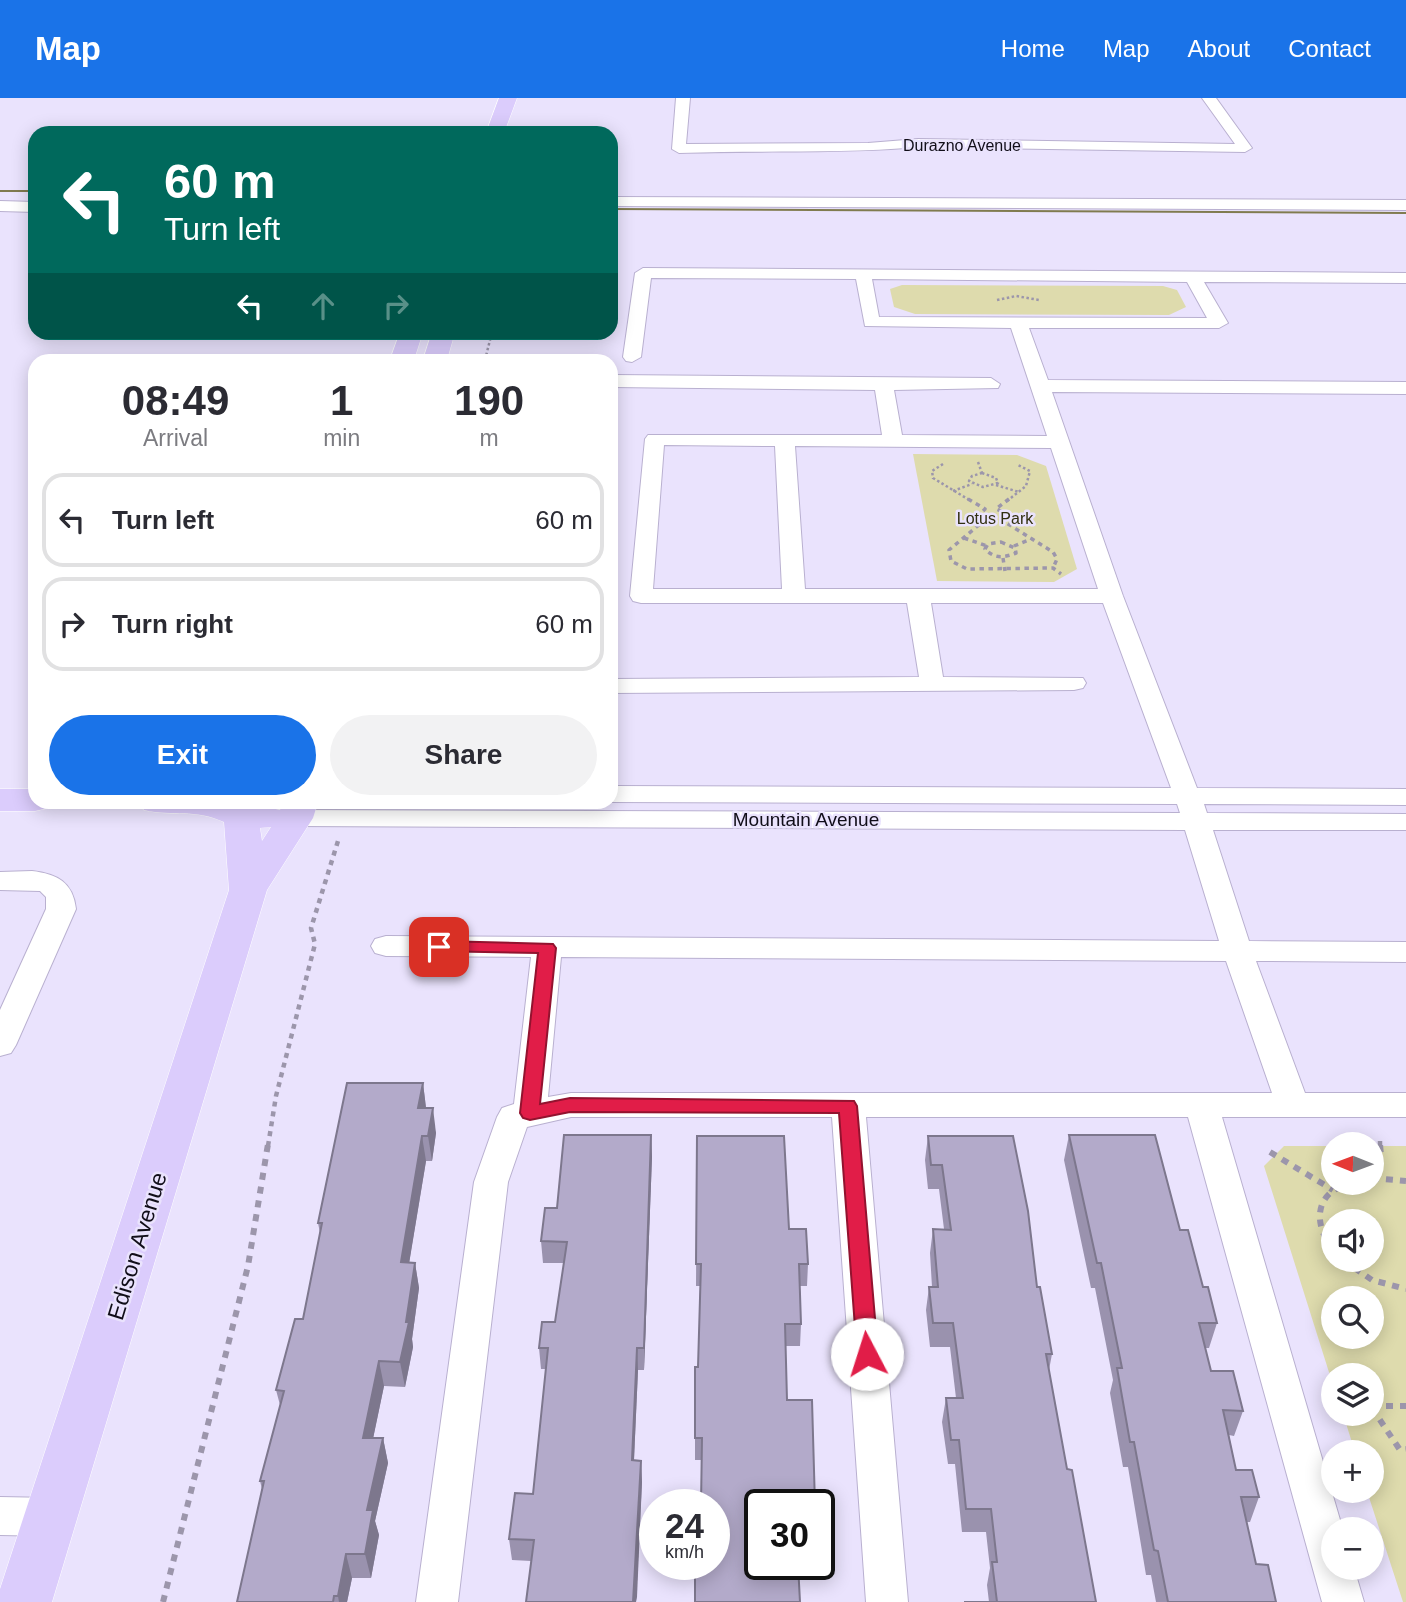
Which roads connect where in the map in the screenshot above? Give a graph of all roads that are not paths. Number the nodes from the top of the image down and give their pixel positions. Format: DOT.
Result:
graph roads {
  1 [pos="508,98"];
  2 [pos="683,98"];
  3 [pos="1209,98"];
  4 [pos="498,126"];
  5 [pos="618,201"];
  6 [pos="1406,205"];
  7 [pos="0,206"];
  8 [pos="28,206"];
  9 [pos="618,215"];
  10 [pos="1406,219"];
  11 [pos="863,274"];
  12 [pos="1192,276"];
  13 [pos="1406,278"];
  14 [pos="1019,324"];
  15 [pos="632,357"];
  16 [pos="618,381"];
  17 [pos="884,384"];
  18 [pos="991,384"];
  19 [pos="1040,386"];
  20 [pos="1406,388"];
  21 [pos="785,440"];
  22 [pos="893,441"];
  23 [pos="1059,442"];
  24 [pos="794,596"];
  25 [pos="1112,596"];
  26 [pos="918,597"];
  27 [pos="1074,683"];
  28 [pos="932,684"];
  29 [pos="618,686"];
  30 [pos="618,794"];
  31 [pos="1406,797"];
  32 [pos="0,800"];
  33 [pos="28,800"];
  34 [pos="1192,808"];
  35 [pos="228,809"];
  36 [pos="297,810"];
  37 [pos="1406,822"];
  38 [pos="0,881"];
  39 [pos="248,890"];
  40 [pos="386,946"];
  41 [pos="547,948"];
  42 [pos="1237,951"];
  43 [pos="1406,952"];
  44 [pos="0,1045"];
  45 [pos="1293,1105"];
  46 [pos="1406,1105"];
  47 [pos="848,1106"];
  48 [pos="1202,1107"];
  49 [pos="530,1113"];
  50 [pos="26,1517"];
  51 [pos="24,1602"];
  52 [pos="437,1602"];
  53 [pos="887,1602"];
  54 [pos="1343,1602"];
  1 -- 4 [label="main road"];
  2 -- 3 [label="street, Durazno Avenue"];
  5 -- 6 [label="street"];
  7 -- 8 [label="street"];
  9 -- 10 [label="street"];
  11 -- 12 [label="street"];
  11 -- 14 [label="street"];
  11 -- 15 [label="street"];
  12 -- 13 [label="street"];
  12 -- 14 [label="street"];
  14 -- 19 [label="street"];
  16 -- 17 [label="street"];
  17 -- 18 [label="street"];
  17 -- 22 [label="street"];
  19 -- 20 [label="street"];
  19 -- 23 [label="street"];
  21 -- 22 [label="street"];
  21 -- 24 [label="street"];
  21 -- 24 [label="street"];
  22 -- 23 [label="street"];
  23 -- 25 [label="street"];
  24 -- 26 [label="street"];
  25 -- 26 [label="street"];
  25 -- 34 [label="street"];
  26 -- 28 [label="street"];
  27 -- 28 [label="street"];
  28 -- 29 [label="street"];
  30 -- 34 [label="street, Mountain Avenue"];
  31 -- 34 [label="street, Mountain Avenue"];
  32 -- 33 [label="main road"];
  34 -- 36 [label="street, Mountain Avenue"];
  34 -- 37 [label="street, Mountain Avenue"];
  34 -- 42 [label="street"];
  35 -- 39 [label="main road, Edison Avenue"];
  36 -- 39 [label="main road, Edison Avenue"];
  38 -- 44 [label="street"];
  39 -- 50 [label="main road, Edison Avenue"];
  40 -- 41 [label="street"];
  41 -- 42 [label="street"];
  41 -- 49 [label="street"];
  42 -- 43 [label="street"];
  42 -- 45 [label="street"];
  45 -- 46 [label="street"];
  45 -- 48 [label="street"];
  47 -- 48 [label="street"];
  47 -- 49 [label="street"];
  47 -- 53 [label="street"];
  48 -- 54 [label="street"];
  49 -- 52 [label="street"];
  50 -- 51 [label="main road, Edison Avenue"];
}
